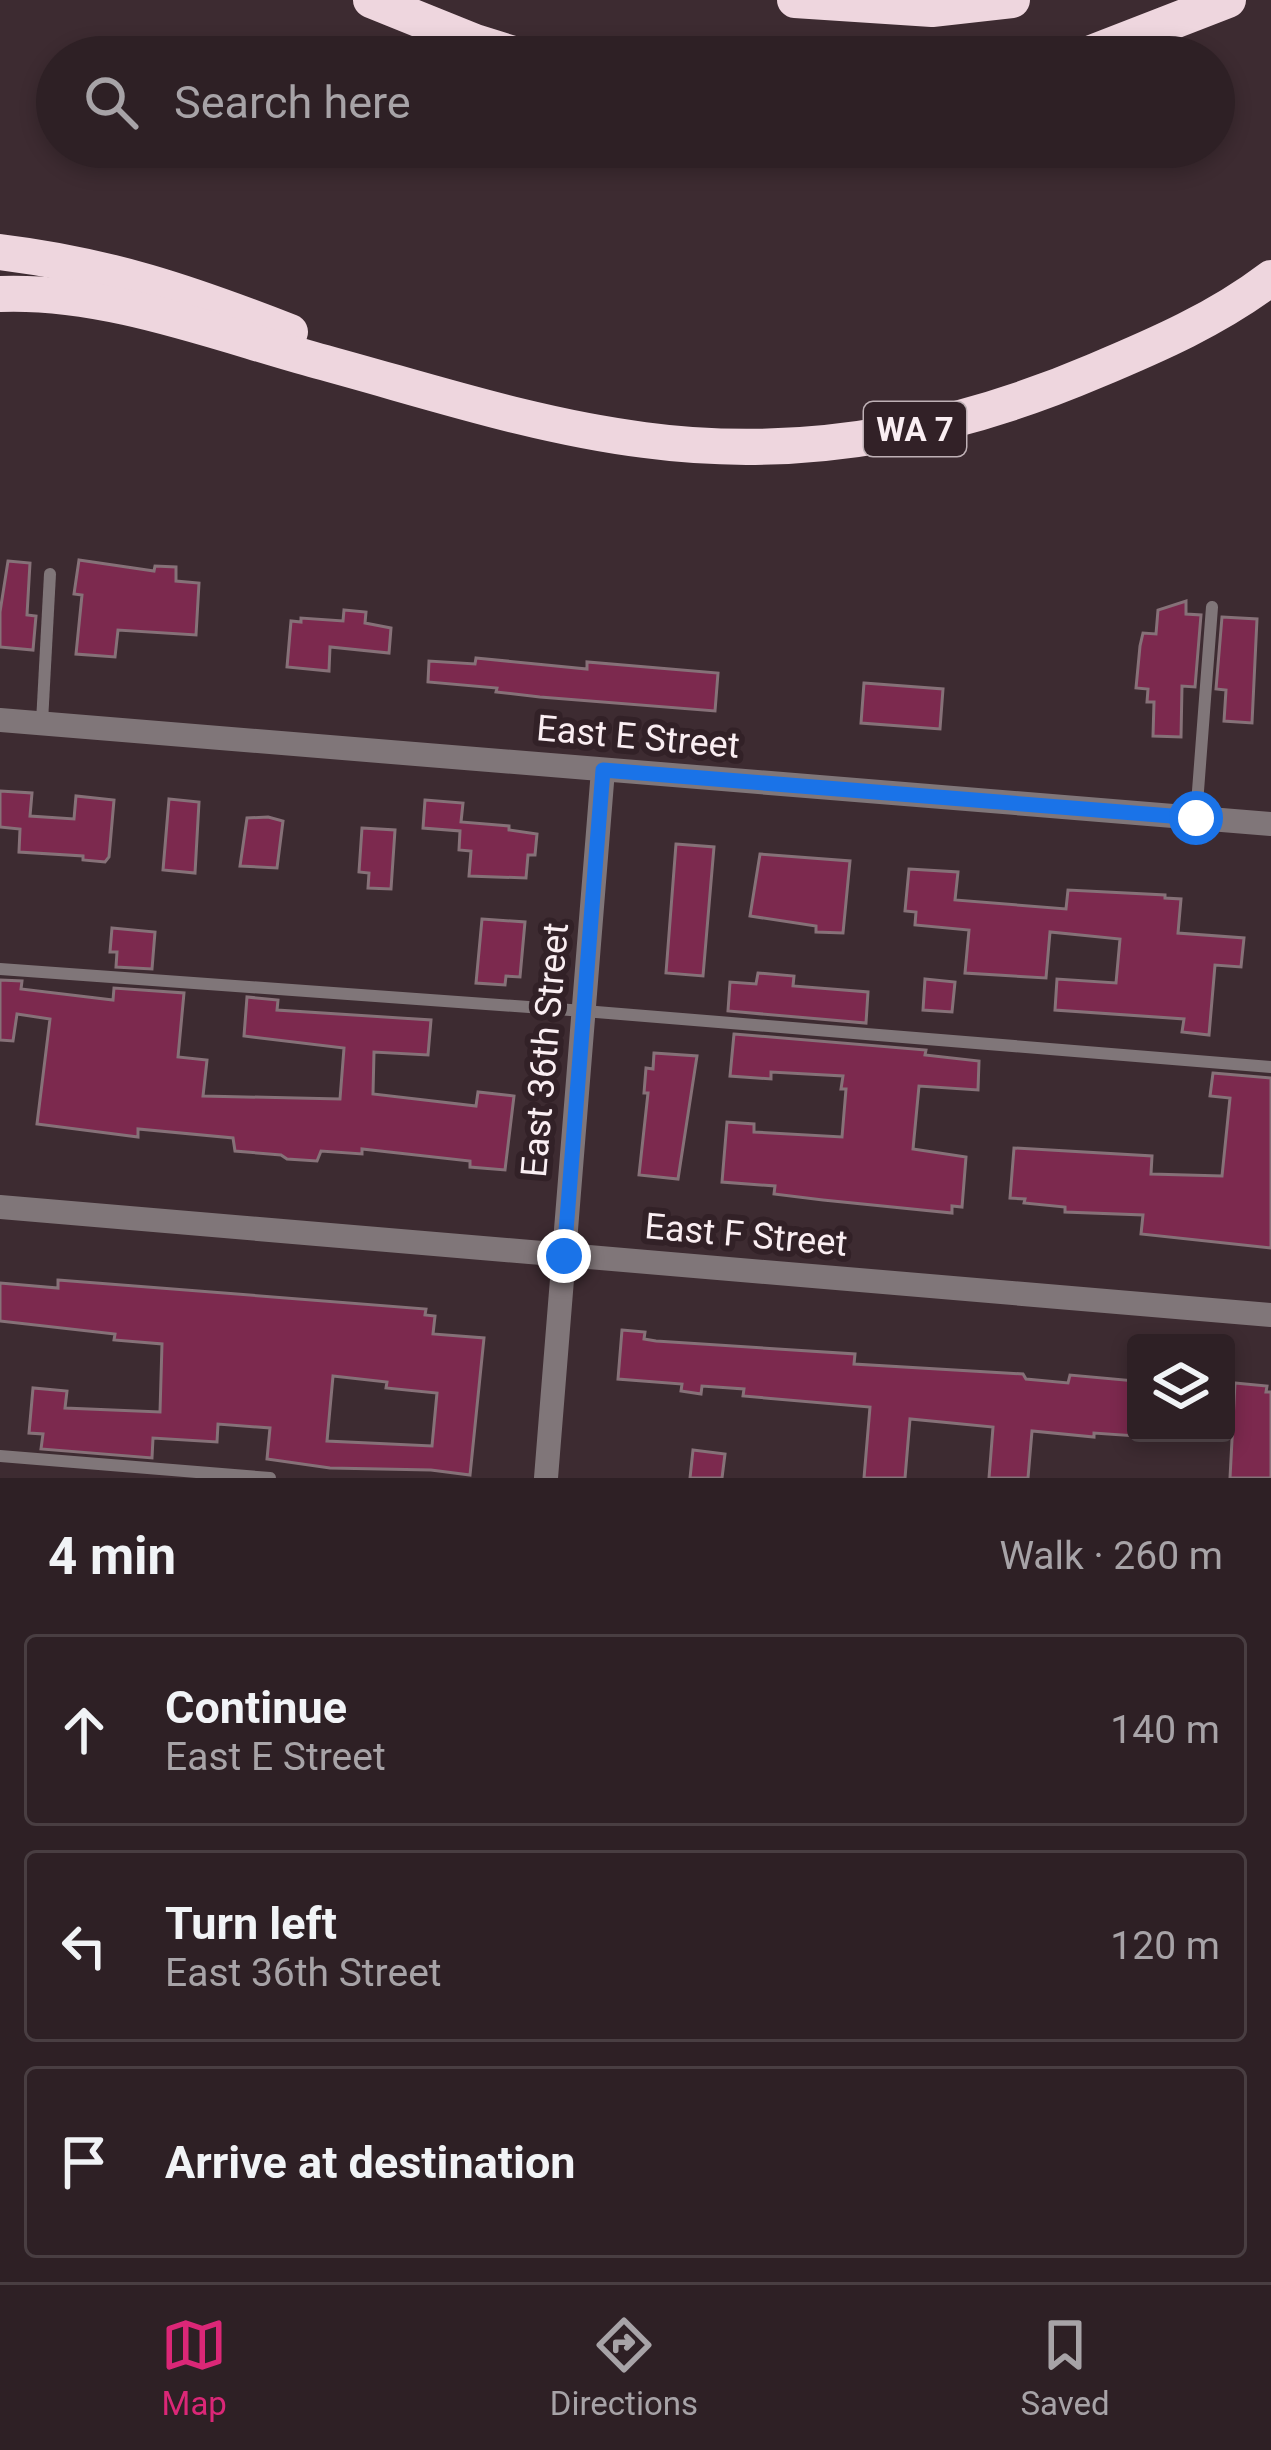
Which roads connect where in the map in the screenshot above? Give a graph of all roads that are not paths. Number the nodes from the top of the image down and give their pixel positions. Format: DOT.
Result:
graph roads {
  1 [pos="371,0"];
  2 [pos="795,0"];
  3 [pos="1012,0"];
  4 [pos="1228,0"];
  5 [pos="460,36"];
  6 [pos="1136,36"];
  7 [pos="0,252"];
  8 [pos="1271,278"];
  9 [pos="0,294"];
  10 [pos="530,419"];
  11 [pos="50,574"];
  12 [pos="1212,607"];
  13 [pos="0,720"];
  14 [pos="42,723"];
  15 [pos="603,770"];
  16 [pos="1196,818"];
  17 [pos="1271,824"];
  18 [pos="0,969"];
  19 [pos="584,1011"];
  20 [pos="1271,1067"];
  21 [pos="0,1207"];
  22 [pos="564,1256"];
  23 [pos="1271,1316"];
  24 [pos="0,1456"];
  25 [pos="270,1478"];
  26 [pos="546,1478"];
  1 -- 5 [label="highway"];
  2 -- 3 [label="highway"];
  4 -- 6 [label="highway"];
  7 -- 10 [label="highway, WA 7"];
  8 -- 10 [label="highway, WA 7"];
  9 -- 10 [label="highway"];
  11 -- 14 [label="lane"];
  12 -- 16 [label="lane"];
  13 -- 14 [label="street, East E Street"];
  14 -- 15 [label="street, East E Street"];
  15 -- 16 [label="street, East E Street"];
  15 -- 19 [label="street, East 36th Street"];
  16 -- 17 [label="street, East E Street"];
  18 -- 19 [label="lane"];
  19 -- 20 [label="lane"];
  19 -- 22 [label="street, East 36th Street"];
  21 -- 22 [label="street, East F Street"];
  22 -- 23 [label="street, East F Street"];
  22 -- 26 [label="street, East 36th Street"];
  24 -- 25 [label="lane"];
}
